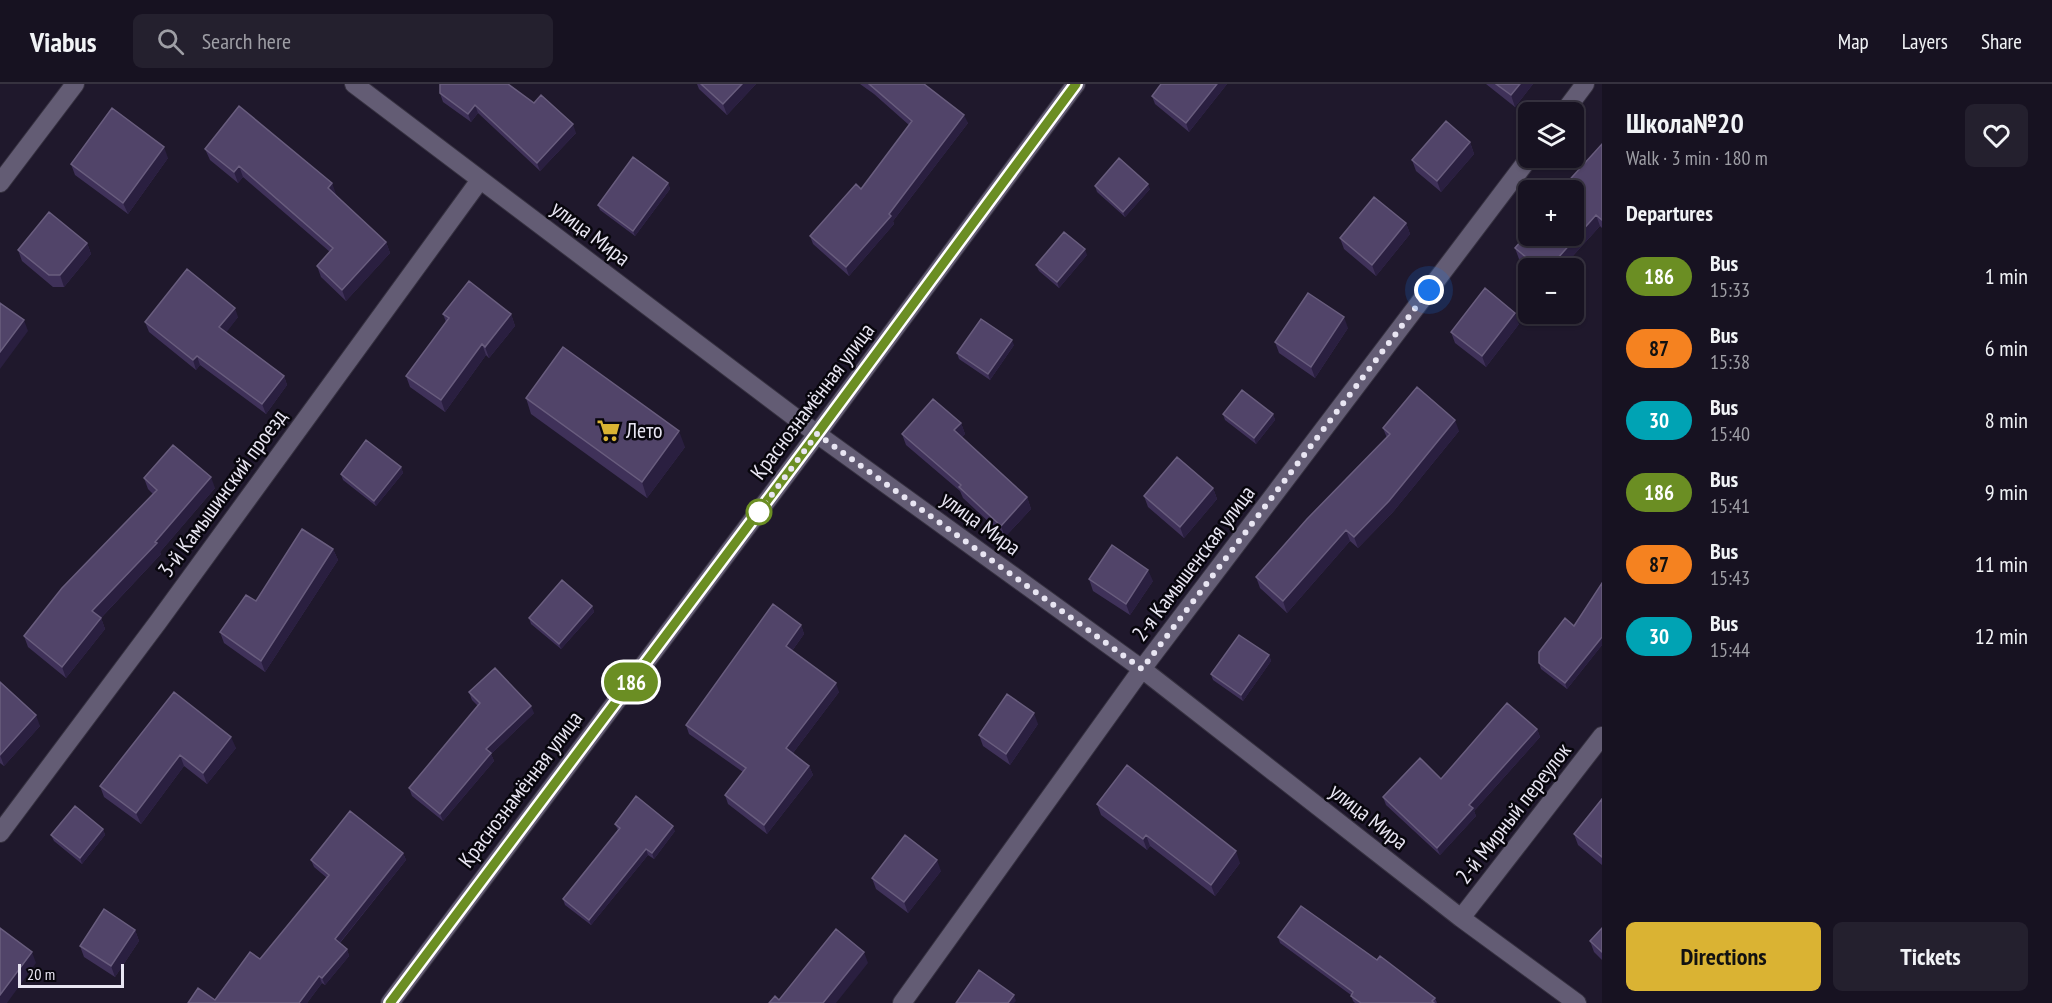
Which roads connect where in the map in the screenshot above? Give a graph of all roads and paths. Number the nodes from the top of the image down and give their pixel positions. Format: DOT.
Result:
graph roads {
  1 [pos="75,84"];
  2 [pos="354,84"];
  3 [pos="1076,84"];
  4 [pos="1585,84"];
  5 [pos="1571,102"];
  6 [pos="1521,168"];
  7 [pos="480,180"];
  8 [pos="0,183"];
  9 [pos="817,434"];
  10 [pos="1142,669"];
  11 [pos="1602,736"];
  12 [pos="0,833"];
  13 [pos="1461,918"];
  14 [pos="390,1003"];
  15 [pos="902,1003"];
  16 [pos="1577,1003"];
  1 -- 8 [label="street"];
  2 -- 7 [label="street, улица Мира"];
  3 -- 9 [label="street, Краснознамённая улица"];
  4 -- 5 [label="street"];
  6 -- 10 [label="street, 2-я Камышенская улица"];
  7 -- 9 [label="street, улица Мира"];
  7 -- 12 [label="street, 3-й Камышинский проезд"];
  9 -- 10 [label="street, улица Мира"];
  9 -- 14 [label="street, Краснознамённая улица"];
  10 -- 13 [label="street, улица Мира"];
  10 -- 15 [label="street, 2-я Камышенская улица"];
  11 -- 13 [label="street, 2-й Мирный переулок"];
  13 -- 16 [label="street, улица Мира"];
}
